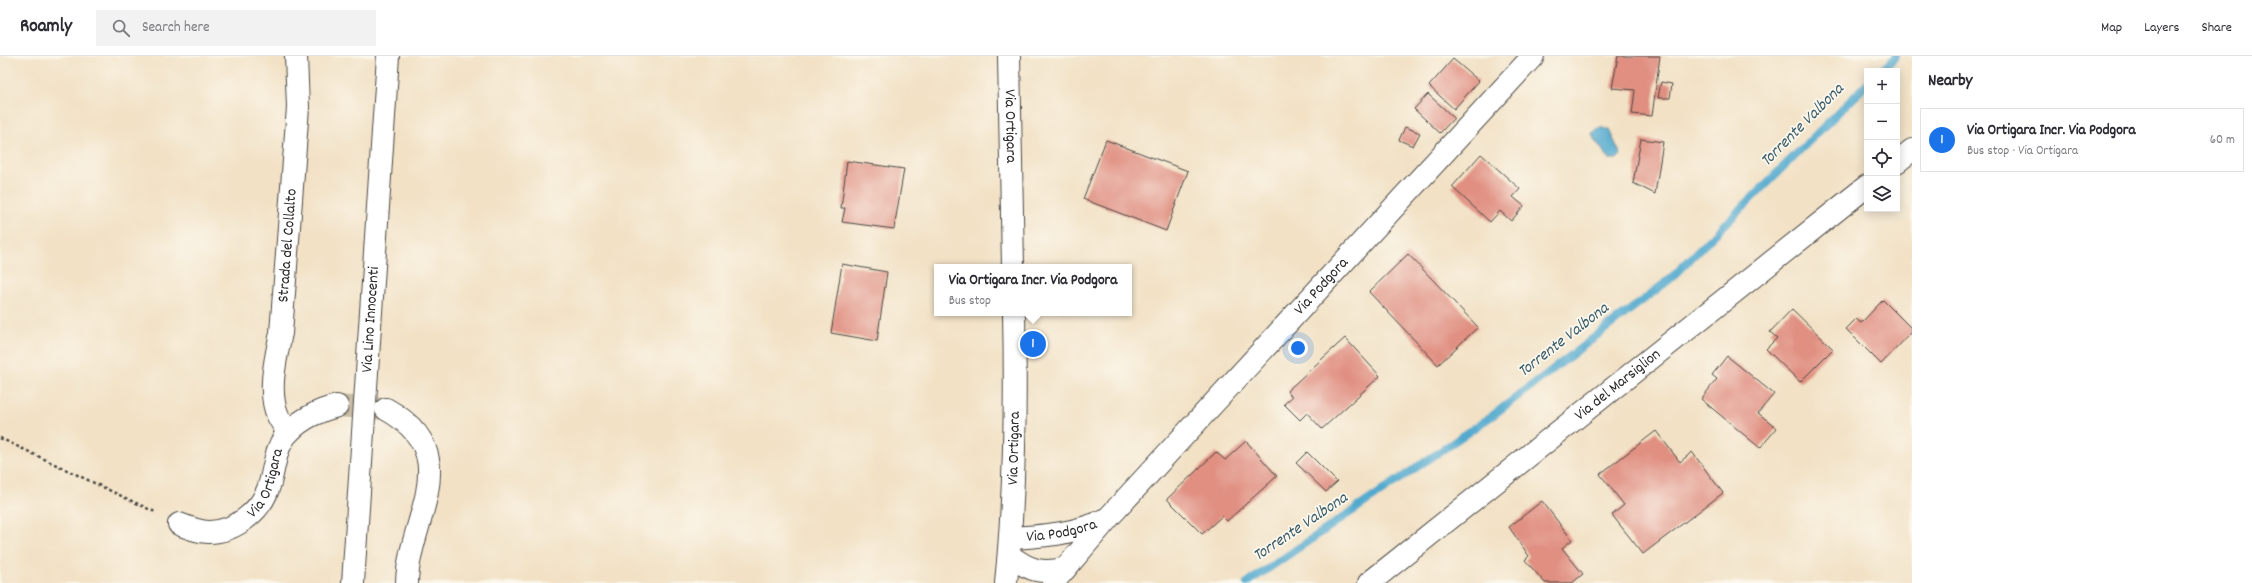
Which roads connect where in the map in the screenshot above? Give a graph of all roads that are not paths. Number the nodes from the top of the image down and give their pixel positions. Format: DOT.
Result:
graph roads {
  1 [pos="296,56"];
  2 [pos="388,56"];
  3 [pos="1009,56"];
  4 [pos="1533,56"];
  5 [pos="1912,150"];
  6 [pos="1900,160"];
  7 [pos="1864,188"];
  8 [pos="1013,264"];
  9 [pos="1014,316"];
  10 [pos="337,406"];
  11 [pos="386,409"];
  12 [pos="288,432"];
  13 [pos="1110,516"];
  14 [pos="179,524"];
  15 [pos="1010,546"];
  16 [pos="1059,575"];
  17 [pos="353,583"];
  18 [pos="407,583"];
  19 [pos="1006,583"];
  20 [pos="1369,583"];
  1 -- 12 [label="main road, Strada del Collalto"];
  2 -- 17 [label="main road, Via Lino Innocenti"];
  3 -- 8 [label="main road, Via Ortigara"];
  4 -- 13 [label="main road, Via Podgora"];
  5 -- 6 [label="main road"];
  7 -- 20 [label="main road, Via del Marsiglion"];
  9 -- 15 [label="main road, Via Ortigara"];
  10 -- 12 [label="main road, Via Ortigara"];
  11 -- 18 [label="main road"];
  12 -- 14 [label="main road, Via Ortigara"];
  13 -- 15 [label="main road, Via Podgora"];
  13 -- 16 [label="main road, Via Podgora"];
  15 -- 16 [label="main road"];
  15 -- 19 [label="main road, Via Ortigara"];
}
